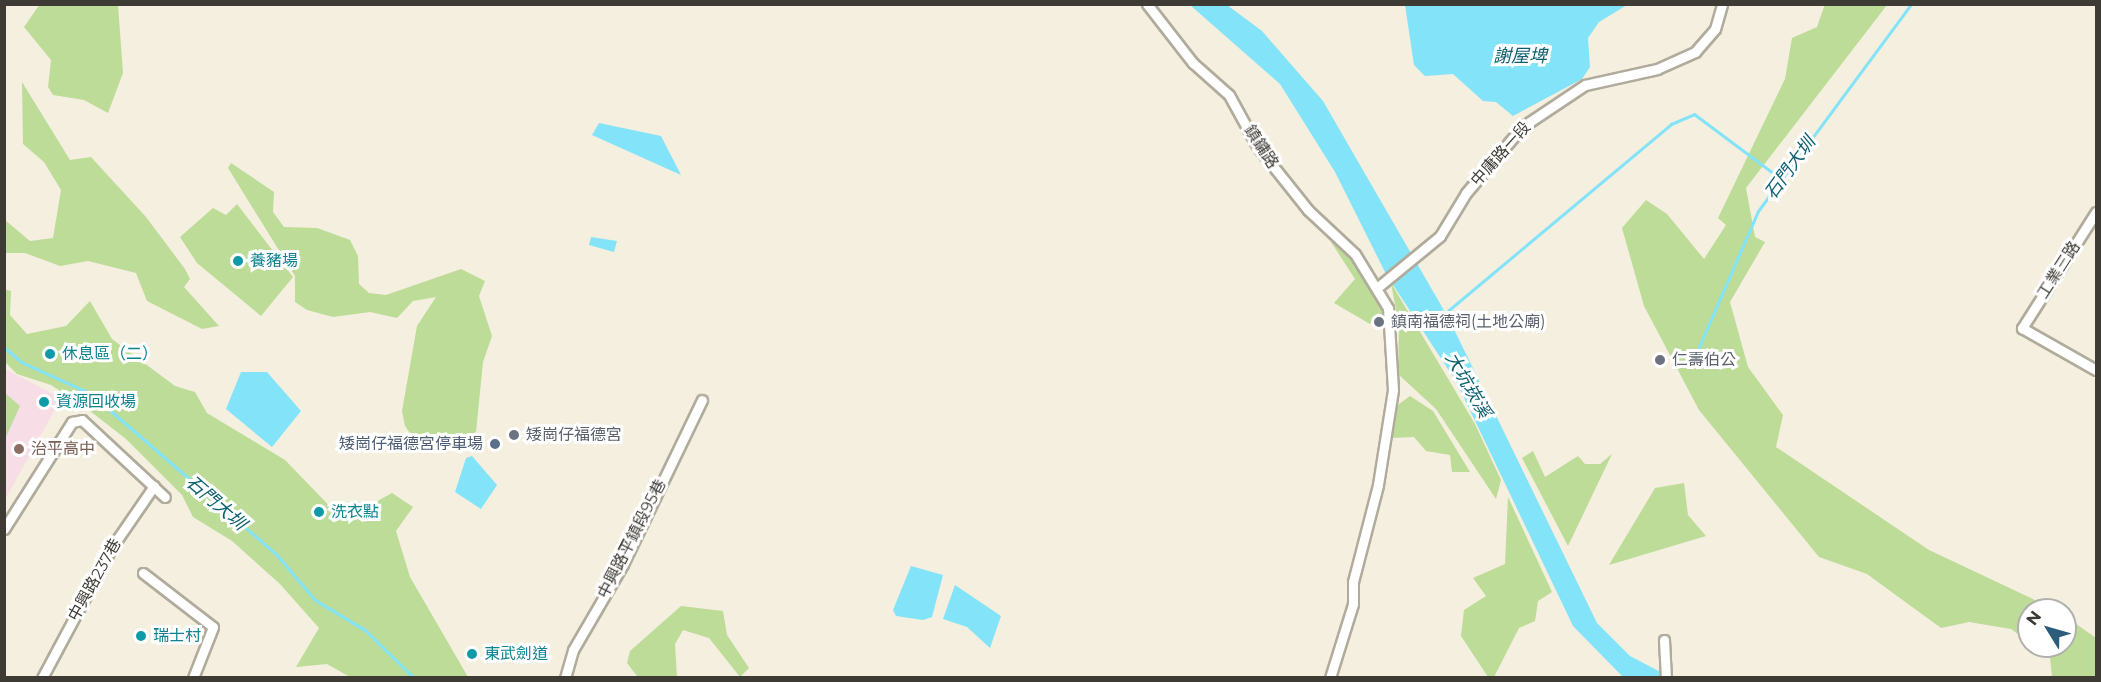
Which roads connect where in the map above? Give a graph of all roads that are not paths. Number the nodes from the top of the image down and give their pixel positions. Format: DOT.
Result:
graph roads {
  1 [pos="1148,4"];
  2 [pos="1722,4"];
  3 [pos="2097,212"];
  4 [pos="1383,284"];
  5 [pos="2097,370"];
  6 [pos="702,400"];
  7 [pos="154,486"];
  8 [pos="165,497"];
  9 [pos="4,529"];
  10 [pos="143,573"];
  11 [pos="1664,640"];
  12 [pos="1666,676"];
  13 [pos="42,678"];
  14 [pos="193,678"];
  15 [pos="565,678"];
  16 [pos="1330,678"];
  1 -- 4 [label="street, 鎮鏞路"];
  2 -- 4 [label="street, 中庸路一段"];
  3 -- 5 [label="street, 工業三路"];
  4 -- 16 [label="street"];
  6 -- 15 [label="street, 中興路平鎮段95巷"];
  7 -- 8 [label="street"];
  7 -- 9 [label="street"];
  7 -- 13 [label="street, 中興路237巷"];
  10 -- 14 [label="street"];
  11 -- 12 [label="street"];
}
